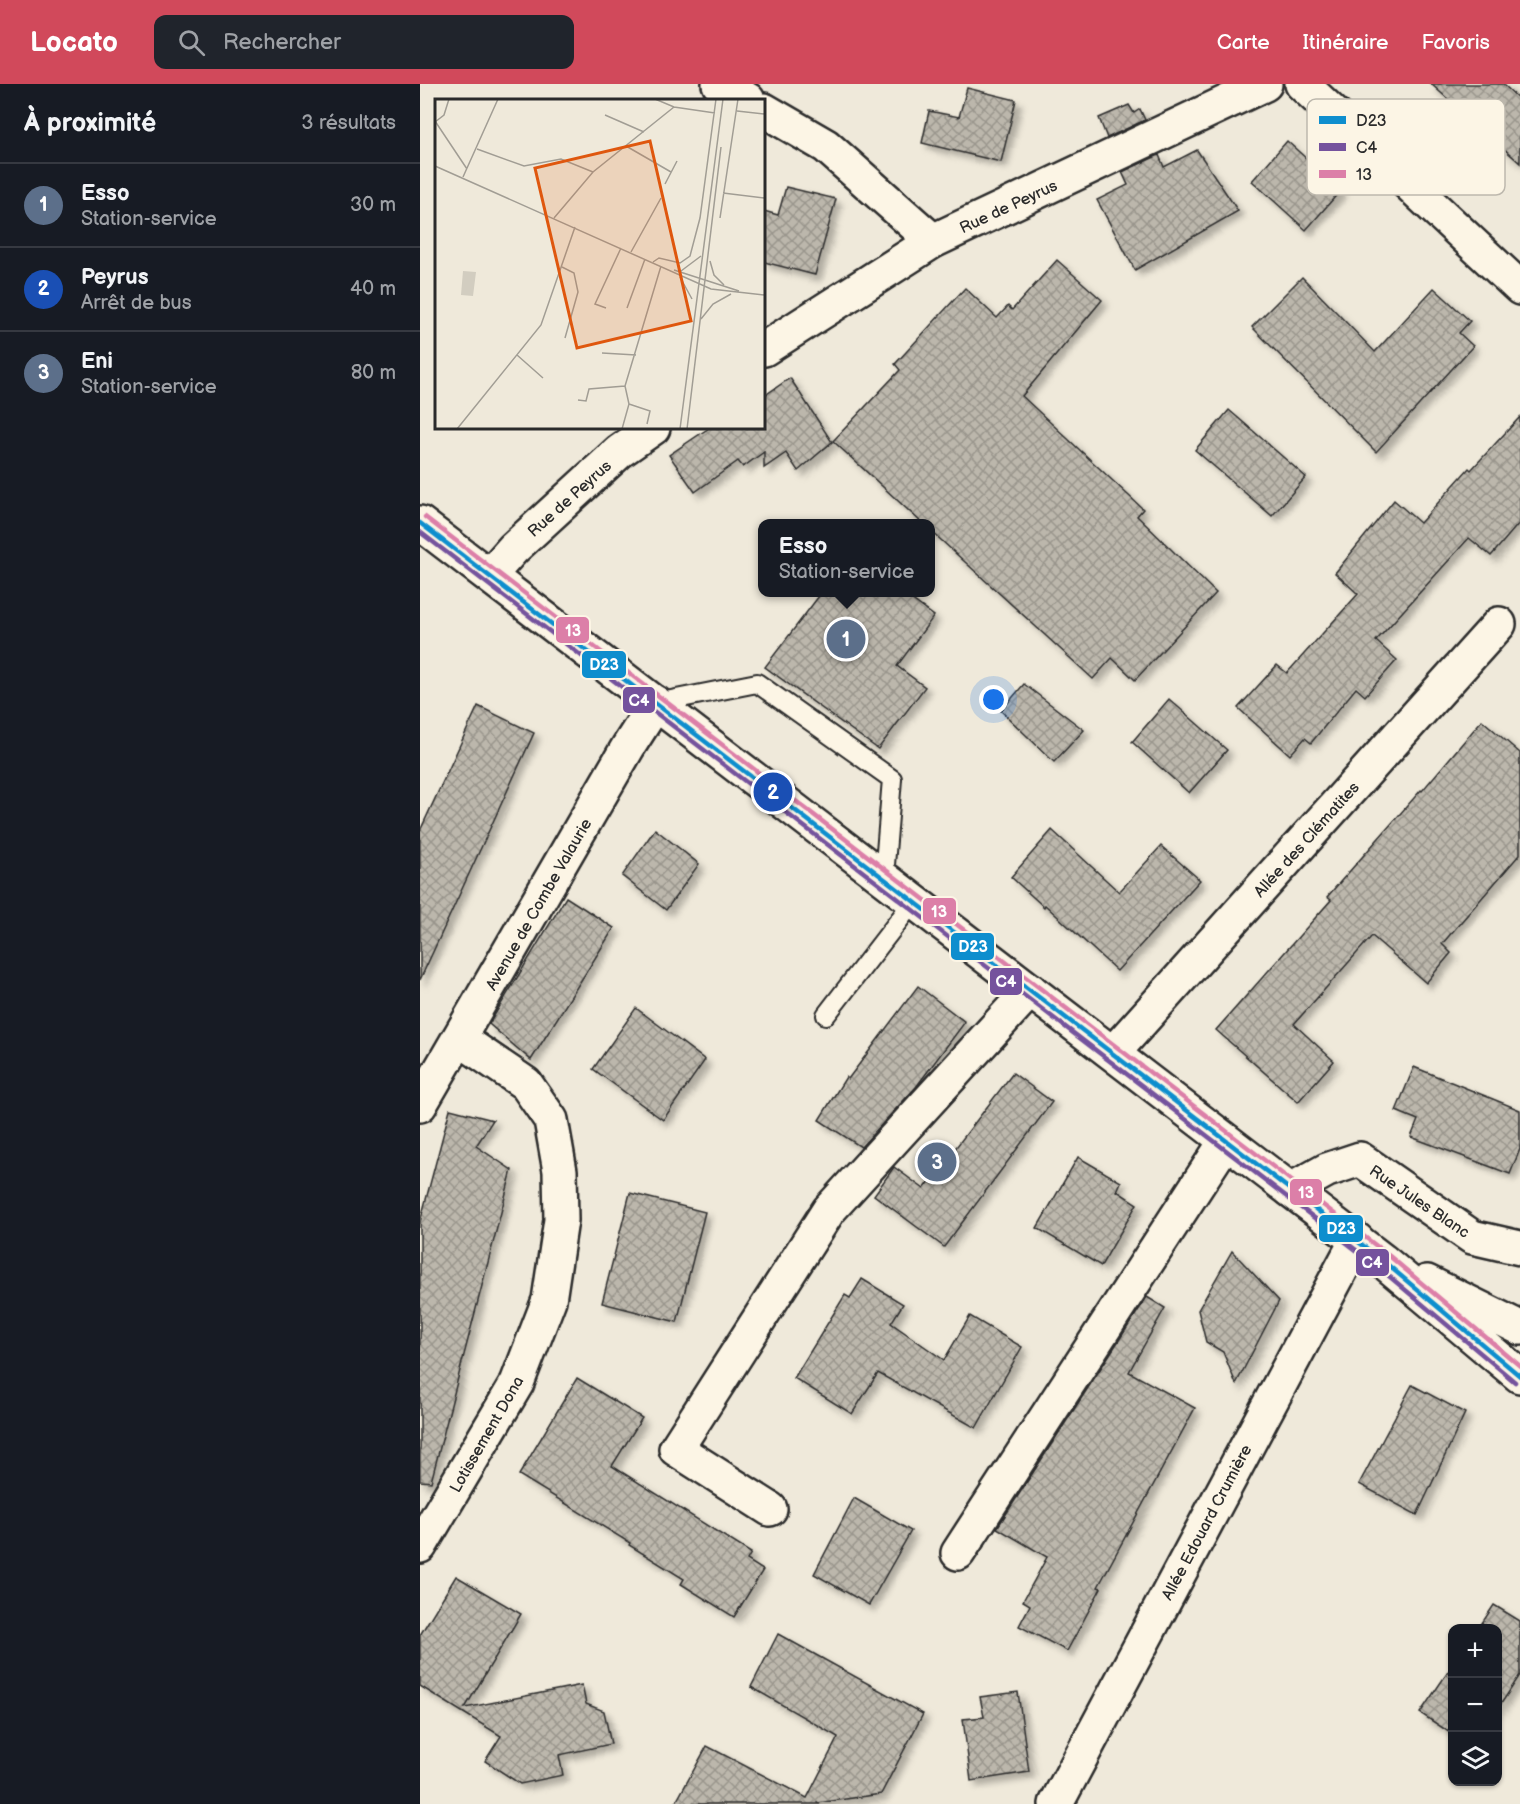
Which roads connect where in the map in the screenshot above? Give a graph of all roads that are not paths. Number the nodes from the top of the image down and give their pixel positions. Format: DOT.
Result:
graph roads {
  1 [pos="719,84"];
  2 [pos="1265,84"];
  3 [pos="1302,84"];
  4 [pos="746,99"];
  5 [pos="1318,99"];
  6 [pos="765,111"];
  7 [pos="1421,195"];
  8 [pos="933,242"];
  9 [pos="1520,288"];
  10 [pos="765,348"];
  11 [pos="652,429"];
  12 [pos="420,523"];
  13 [pos="490,575"];
  14 [pos="1499,624"];
  15 [pos="656,703"];
  16 [pos="884,877"];
  17 [pos="914,900"];
  18 [pos="1030,990"];
  19 [pos="825,1015"];
  20 [pos="460,1039"];
  21 [pos="1113,1053"];
  22 [pos="420,1105"];
  23 [pos="1226,1141"];
  24 [pos="1291,1190"];
  25 [pos="1357,1240"];
  26 [pos="1520,1248"];
  27 [pos="1382,1260"];
  28 [pos="1519,1327"];
  29 [pos="1511,1369"];
  30 [pos="1520,1399"];
  31 [pos="770,1509"];
  32 [pos="420,1546"];
  33 [pos="958,1553"];
  34 [pos="1056,1804"];
  1 -- 4 [label="street"];
  2 -- 8 [label="street, Rue de Peyrus"];
  3 -- 5 [label="street"];
  6 -- 8 [label="street"];
  7 -- 9 [label="street"];
  8 -- 10 [label="street, Rue de Peyrus"];
  11 -- 13 [label="street, Rue de Peyrus"];
  12 -- 13 [label="street"];
  13 -- 15 [label="street"];
  14 -- 21 [label="street, Allée des Clématites"];
  15 -- 16 [label="street"];
  15 -- 16 [label="lane"];
  15 -- 20 [label="street, Avenue de Combe Valaurie"];
  16 -- 17 [label="street"];
  17 -- 18 [label="street"];
  17 -- 19 [label="lane"];
  18 -- 21 [label="street"];
  18 -- 31 [label="street"];
  20 -- 22 [label="street, Avenue de Combe Valaurie"];
  20 -- 32 [label="street, Lotissement Dona"];
  21 -- 23 [label="street"];
  23 -- 24 [label="street"];
  23 -- 33 [label="street"];
  24 -- 25 [label="street"];
  24 -- 26 [label="street, Rue Jules Blanc"];
  25 -- 27 [label="street"];
  25 -- 34 [label="street, Allée Edouard Crumière"];
  27 -- 28 [label="street"];
  27 -- 29 [label="street"];
  29 -- 30 [label="street"];
}
